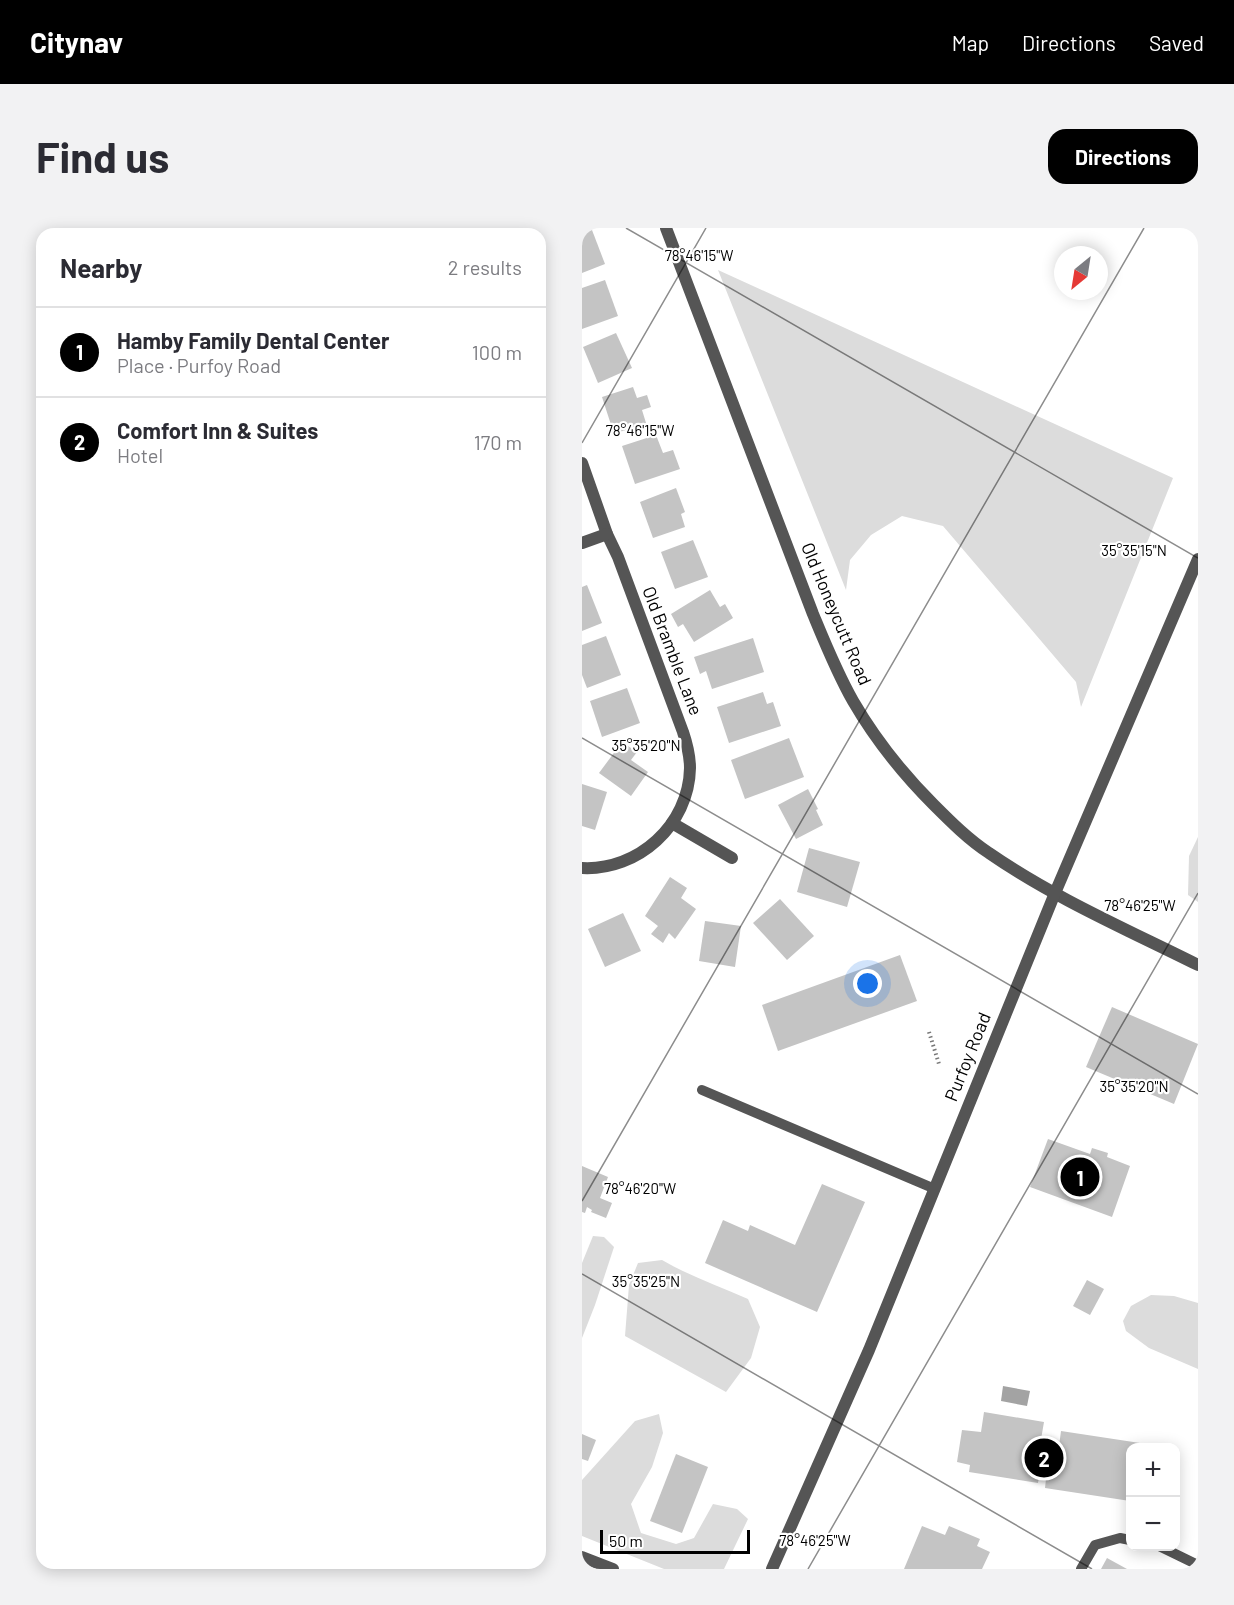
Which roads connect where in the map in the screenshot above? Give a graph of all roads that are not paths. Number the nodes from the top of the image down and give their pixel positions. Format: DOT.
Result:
graph roads {
  1 [pos="666,228"];
  2 [pos="582,463"];
  3 [pos="607,534"];
  4 [pos="582,543"];
  5 [pos="1198,559"];
  6 [pos="672,823"];
  7 [pos="732,858"];
  8 [pos="582,868"];
  9 [pos="1055,893"];
  10 [pos="1198,965"];
  11 [pos="702,1090"];
  12 [pos="934,1188"];
  13 [pos="1126,1539"];
  14 [pos="1169,1551"];
  15 [pos="582,1557"];
  16 [pos="1198,1565"];
  17 [pos="613,1569"];
  18 [pos="772,1569"];
  19 [pos="1081,1569"];
  1 -- 9 [label="street, Old Honeycutt Road"];
  2 -- 3 [label="street, Old Bramble Lane"];
  3 -- 4 [label="street"];
  3 -- 6 [label="street, Old Bramble Lane"];
  5 -- 9 [label="street, Purfoy Road"];
  6 -- 7 [label="street"];
  6 -- 8 [label="street, Old Bramble Lane"];
  9 -- 10 [label="street, Old Honeycutt Road"];
  9 -- 12 [label="street, Purfoy Road"];
  11 -- 12 [label="lane"];
  12 -- 18 [label="street, Purfoy Road"];
  13 -- 19 [label="lane"];
  14 -- 16 [label="lane"];
  15 -- 17 [label="street"];
}
